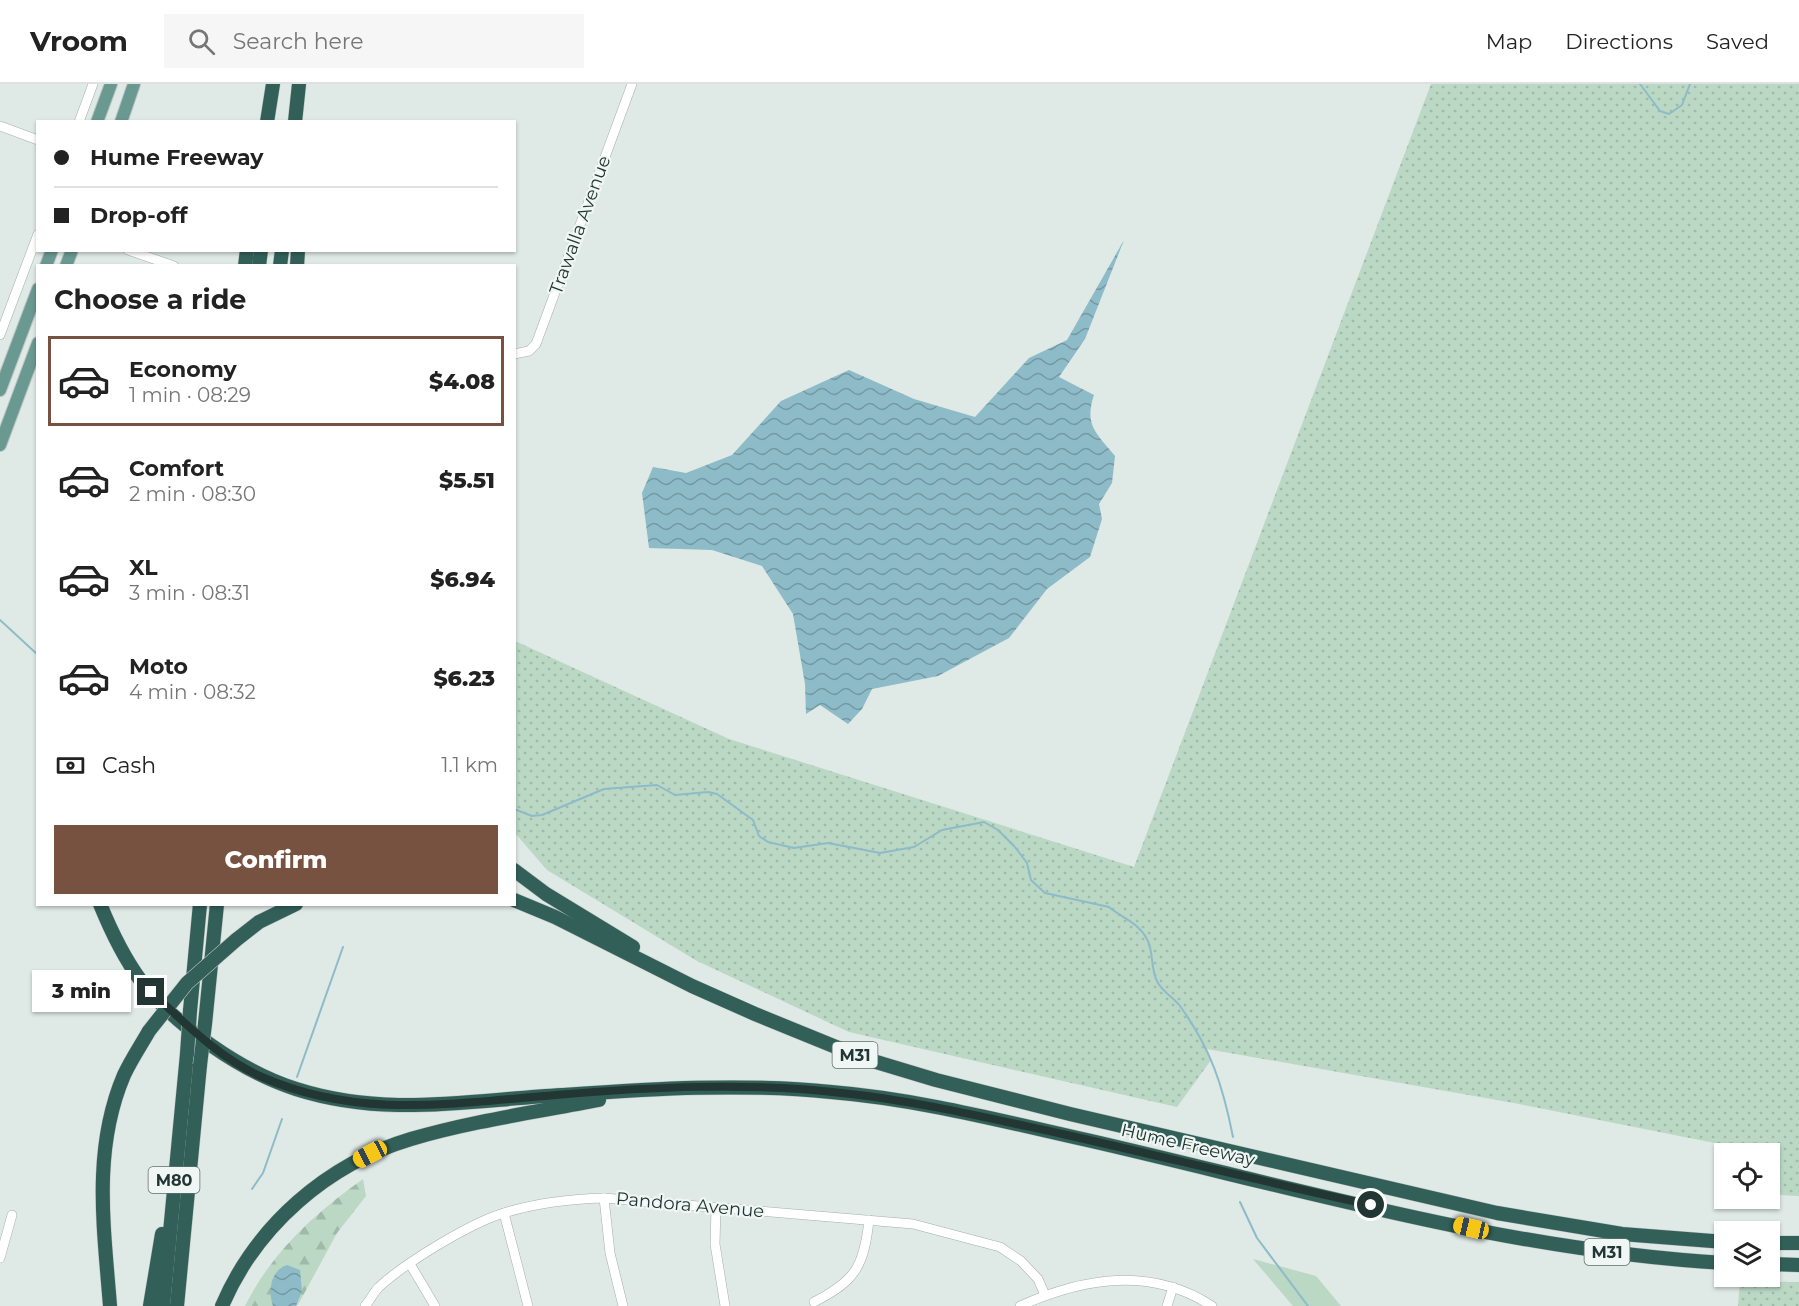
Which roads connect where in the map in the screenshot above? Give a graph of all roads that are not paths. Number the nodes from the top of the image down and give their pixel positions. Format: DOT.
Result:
graph roads {
  1 [pos="93,84"];
  2 [pos="111,84"];
  3 [pos="134,84"];
  4 [pos="273,84"];
  5 [pos="278,84"];
  6 [pos="301,84"];
  7 [pos="632,84"];
  8 [pos="80,120"];
  9 [pos="99,120"];
  10 [pos="122,120"];
  11 [pos="267,120"];
  12 [pos="274,120"];
  13 [pos="295,120"];
  14 [pos="302,120"];
  15 [pos="0,126"];
  16 [pos="36,139"];
  17 [pos="36,239"];
  18 [pos="134,252"];
  19 [pos="168,264"];
  20 [pos="36,295"];
  21 [pos="0,335"];
  22 [pos="36,348"];
  23 [pos="516,354"];
  24 [pos="0,390"];
  25 [pos="0,445"];
  26 [pos="516,872"];
  27 [pos="516,901"];
  28 [pos="101,906"];
  29 [pos="200,906"];
  30 [pos="217,906"];
  31 [pos="292,906"];
  32 [pos="731,1004"];
  33 [pos="640,1091"];
  34 [pos="174,1181"];
  35 [pos="604,1198"];
  36 [pos="716,1208"];
  37 [pos="504,1213"];
  38 [pos="12,1215"];
  39 [pos="869,1220"];
  40 [pos="1714,1241"];
  41 [pos="1780,1243"];
  42 [pos="1799,1244"];
  43 [pos="0,1258"];
  44 [pos="1714,1262"];
  45 [pos="410,1264"];
  46 [pos="1780,1264"];
  47 [pos="1799,1265"];
  48 [pos="1173,1287"];
  49 [pos="1042,1296"];
  50 [pos="814,1302"];
  51 [pos="110,1306"];
  52 [pos="150,1306"];
  53 [pos="163,1306"];
  54 [pos="177,1306"];
  55 [pos="222,1306"];
  56 [pos="366,1306"];
  57 [pos="435,1306"];
  58 [pos="528,1306"];
  59 [pos="623,1306"];
  60 [pos="725,1306"];
  61 [pos="1020,1306"];
  62 [pos="1167,1306"];
  63 [pos="1212,1306"];
  1 -- 8 [label="street"];
  2 -- 9 [label="main road"];
  3 -- 10 [label="main road"];
  4 -- 11 [label="highway"];
  5 -- 12 [label="highway"];
  6 -- 13 [label="highway"];
  6 -- 14 [label="highway"];
  7 -- 23 [label="street, Trawalla Avenue"];
  15 -- 16 [label="street"];
  17 -- 21 [label="street"];
  18 -- 19 [label="street"];
  20 -- 24 [label="main road"];
  22 -- 25 [label="main road"];
  26 -- 32 [label="highway"];
  27 -- 32 [label="highway"];
  28 -- 33 [label="highway"];
  29 -- 34 [label="highway, M80, bridge"];
  30 -- 54 [label="highway, M80, bridge"];
  31 -- 51 [label="highway, bridge"];
  32 -- 40 [label="highway, Hume Freeway / M31"];
  33 -- 44 [label="highway, Hume Freeway / M31"];
  33 -- 55 [label="highway"];
  34 -- 52 [label="highway"];
  34 -- 53 [label="highway, M80"];
  35 -- 36 [label="street, Pandora Avenue"];
  35 -- 37 [label="street, Pandora Avenue"];
  35 -- 59 [label="street"];
  36 -- 39 [label="street, Pandora Avenue"];
  36 -- 60 [label="street"];
  37 -- 45 [label="street, Pandora Avenue"];
  37 -- 58 [label="street"];
  38 -- 43 [label="street"];
  39 -- 49 [label="street, Pandora Avenue"];
  39 -- 50 [label="street"];
  41 -- 42 [label="highway"];
  45 -- 56 [label="street, Pandora Avenue"];
  45 -- 57 [label="street"];
  46 -- 47 [label="highway"];
  48 -- 49 [label="street"];
  48 -- 62 [label="street"];
  48 -- 63 [label="street"];
  49 -- 61 [label="street"];
}
